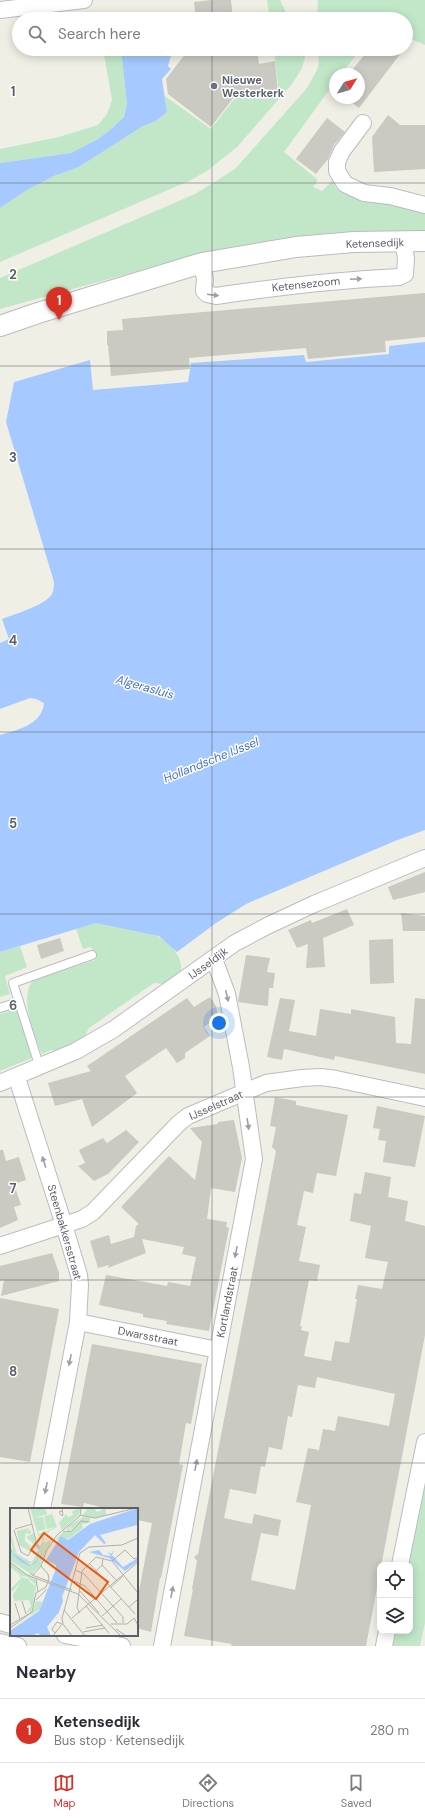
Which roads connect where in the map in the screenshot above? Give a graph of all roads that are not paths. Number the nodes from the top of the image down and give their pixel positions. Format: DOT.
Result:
graph roads {
  1 [pos="84,0"];
  2 [pos="0,10"];
  3 [pos="363,123"];
  4 [pos="425,205"];
  5 [pos="425,241"];
  6 [pos="403,242"];
  7 [pos="202,263"];
  8 [pos="0,326"];
  9 [pos="425,858"];
  10 [pos="92,956"];
  11 [pos="214,959"];
  12 [pos="19,1002"];
  13 [pos="0,1008"];
  14 [pos="40,1068"];
  15 [pos="17,1078"];
  16 [pos="0,1083"];
  17 [pos="244,1092"];
  18 [pos="425,1098"];
  19 [pos="64,1225"];
  20 [pos="0,1246"];
  21 [pos="78,1322"];
  22 [pos="218,1350"];
  23 [pos="425,1442"];
  24 [pos="42,1508"];
  25 [pos="401,1562"];
  26 [pos="0,1622"];
  27 [pos="10,1624"];
  28 [pos="386,1634"];
  29 [pos="70,1636"];
  30 [pos="122,1646"];
  31 [pos="162,1646"];
  32 [pos="384,1646"];
  1 -- 2 [label="street"];
  3 -- 4 [label="street"];
  5 -- 6 [label="street, Ketensedijk"];
  6 -- 7 [label="street, Ketensedijk"];
  7 -- 6 [label="street, Ketensezoom, one-way"];
  7 -- 8 [label="street, Ketensedijk"];
  9 -- 11 [label="street, IJsseldijk"];
  10 -- 12 [label="lane"];
  11 -- 14 [label="street, IJsseldijk"];
  11 -- 17 [label="street, Kortlandstraat, one-way"];
  12 -- 13 [label="lane"];
  12 -- 14 [label="lane"];
  14 -- 15 [label="street, IJsseldijk"];
  15 -- 16 [label="street, IJsseldijk"];
  19 -- 15 [label="street, Steenbakkersstraat, one-way"];
  17 -- 18 [label="street, IJsselstraat"];
  17 -- 19 [label="street, IJsselstraat"];
  17 -- 22 [label="street, Kortlandstraat, one-way"];
  19 -- 20 [label="street, IJsselstraat"];
  19 -- 21 [label="street, Steenbakkersstraat"];
  21 -- 22 [label="street, Dwarsstraat"];
  21 -- 24 [label="street, Steenbakkersstraat, one-way"];
  31 -- 22 [label="street, Kortlandstraat, one-way"];
  23 -- 25 [label="street"];
  26 -- 27 [label="street"];
  28 -- 32 [label="street"];
  29 -- 30 [label="street"];
}
